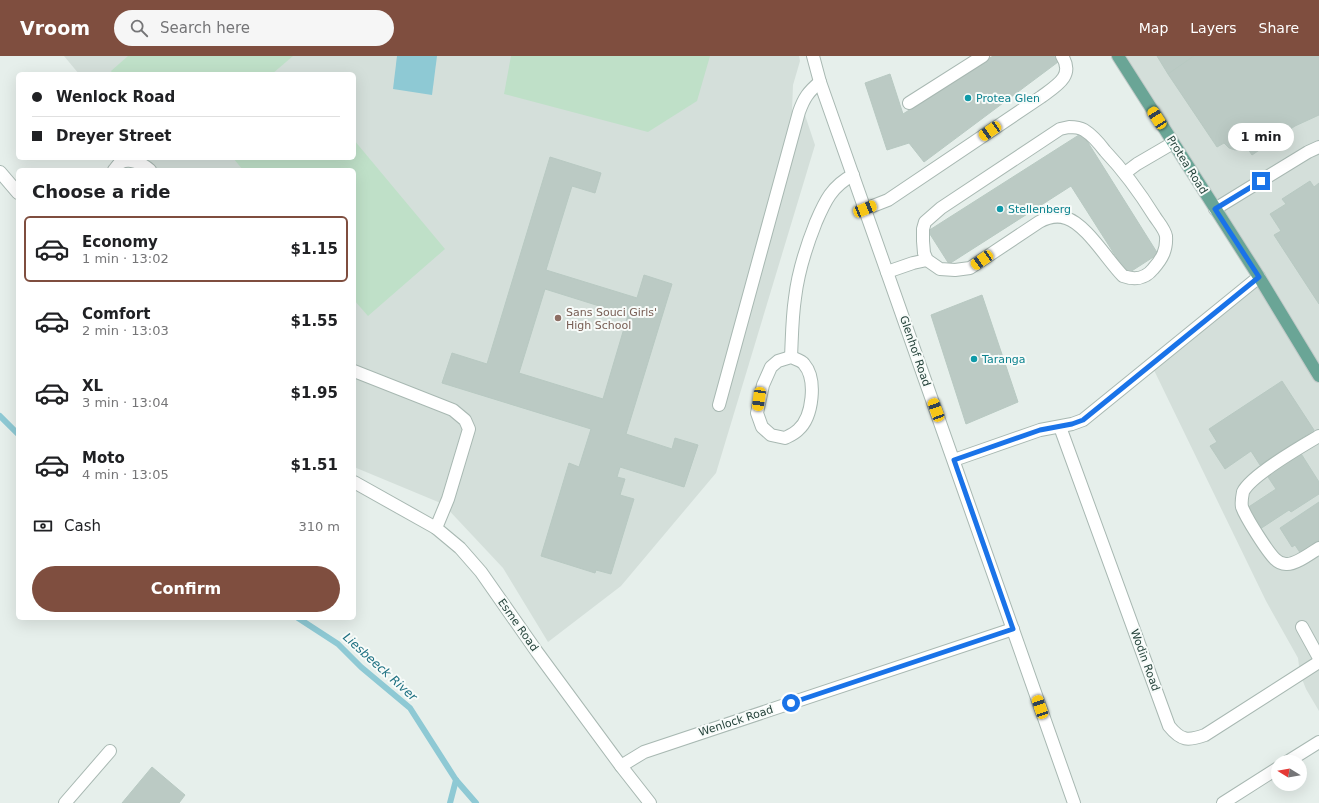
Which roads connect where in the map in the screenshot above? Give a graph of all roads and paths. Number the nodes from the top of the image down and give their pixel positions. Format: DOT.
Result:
graph roads {
  1 [pos="813,56"];
  2 [pos="983,56"];
  3 [pos="1062,56"];
  4 [pos="1118,56"];
  5 [pos="820,82"];
  6 [pos="908,103"];
  7 [pos="1173,143"];
  8 [pos="1319,147"];
  9 [pos="115,168"];
  10 [pos="148,168"];
  11 [pos="0,172"];
  12 [pos="1126,173"];
  13 [pos="853,174"];
  14 [pos="16,191"];
  15 [pos="865,209"];
  16 [pos="1215,209"];
  17 [pos="927,260"];
  18 [pos="887,272"];
  19 [pos="1259,277"];
  20 [pos="791,357"];
  21 [pos="356,372"];
  22 [pos="1319,376"];
  23 [pos="719,405"];
  24 [pos="1060,427"];
  25 [pos="1319,436"];
  26 [pos="954,460"];
  27 [pos="356,483"];
  28 [pos="436,528"];
  29 [pos="1319,548"];
  30 [pos="1302,627"];
  31 [pos="1013,629"];
  32 [pos="1319,658"];
  33 [pos="1319,662"];
  34 [pos="1319,742"];
  35 [pos="110,751"];
  36 [pos="1298,755"];
  37 [pos="621,766"];
  38 [pos="1271,772"];
  39 [pos="65,803"];
  40 [pos="650,803"];
  41 [pos="1074,803"];
  42 [pos="1223,803"];
  1 -- 5 [label="street, Glenhof Road"];
  2 -- 6 [label="street"];
  3 -- 15 [label="street"];
  4 -- 7 [label="main road, Protea Road"];
  5 -- 13 [label="street, Glenhof Road"];
  5 -- 23 [label="street"];
  7 -- 12 [label="street"];
  7 -- 16 [label="main road, Protea Road"];
  8 -- 16 [label="street"];
  9 -- 10 [label="street"];
  11 -- 14 [label="street"];
  12 -- 17 [label="street"];
  12 -- 17 [label="street"];
  13 -- 15 [label="street, Glenhof Road"];
  13 -- 20 [label="street"];
  15 -- 18 [label="street, Glenhof Road"];
  16 -- 19 [label="main road, Protea Road"];
  17 -- 18 [label="street"];
  18 -- 26 [label="street, Glenhof Road"];
  19 -- 22 [label="main road, Protea Road"];
  19 -- 24 [label="street"];
  20 -- 20 [label="street"];
  21 -- 28 [label="street"];
  24 -- 26 [label="street"];
  24 -- 33 [label="street, Wodin Road"];
  25 -- 29 [label="street"];
  26 -- 31 [label="street, Glenhof Road"];
  27 -- 28 [label="street, Esme Road"];
  28 -- 37 [label="street, Esme Road"];
  30 -- 32 [label="street"];
  31 -- 37 [label="street, Wenlock Road"];
  31 -- 41 [label="street, Glenhof Road"];
  34 -- 36 [label="street"];
  35 -- 39 [label="street"];
  37 -- 40 [label="street, Esme Road"];
  38 -- 42 [label="street"];
}
